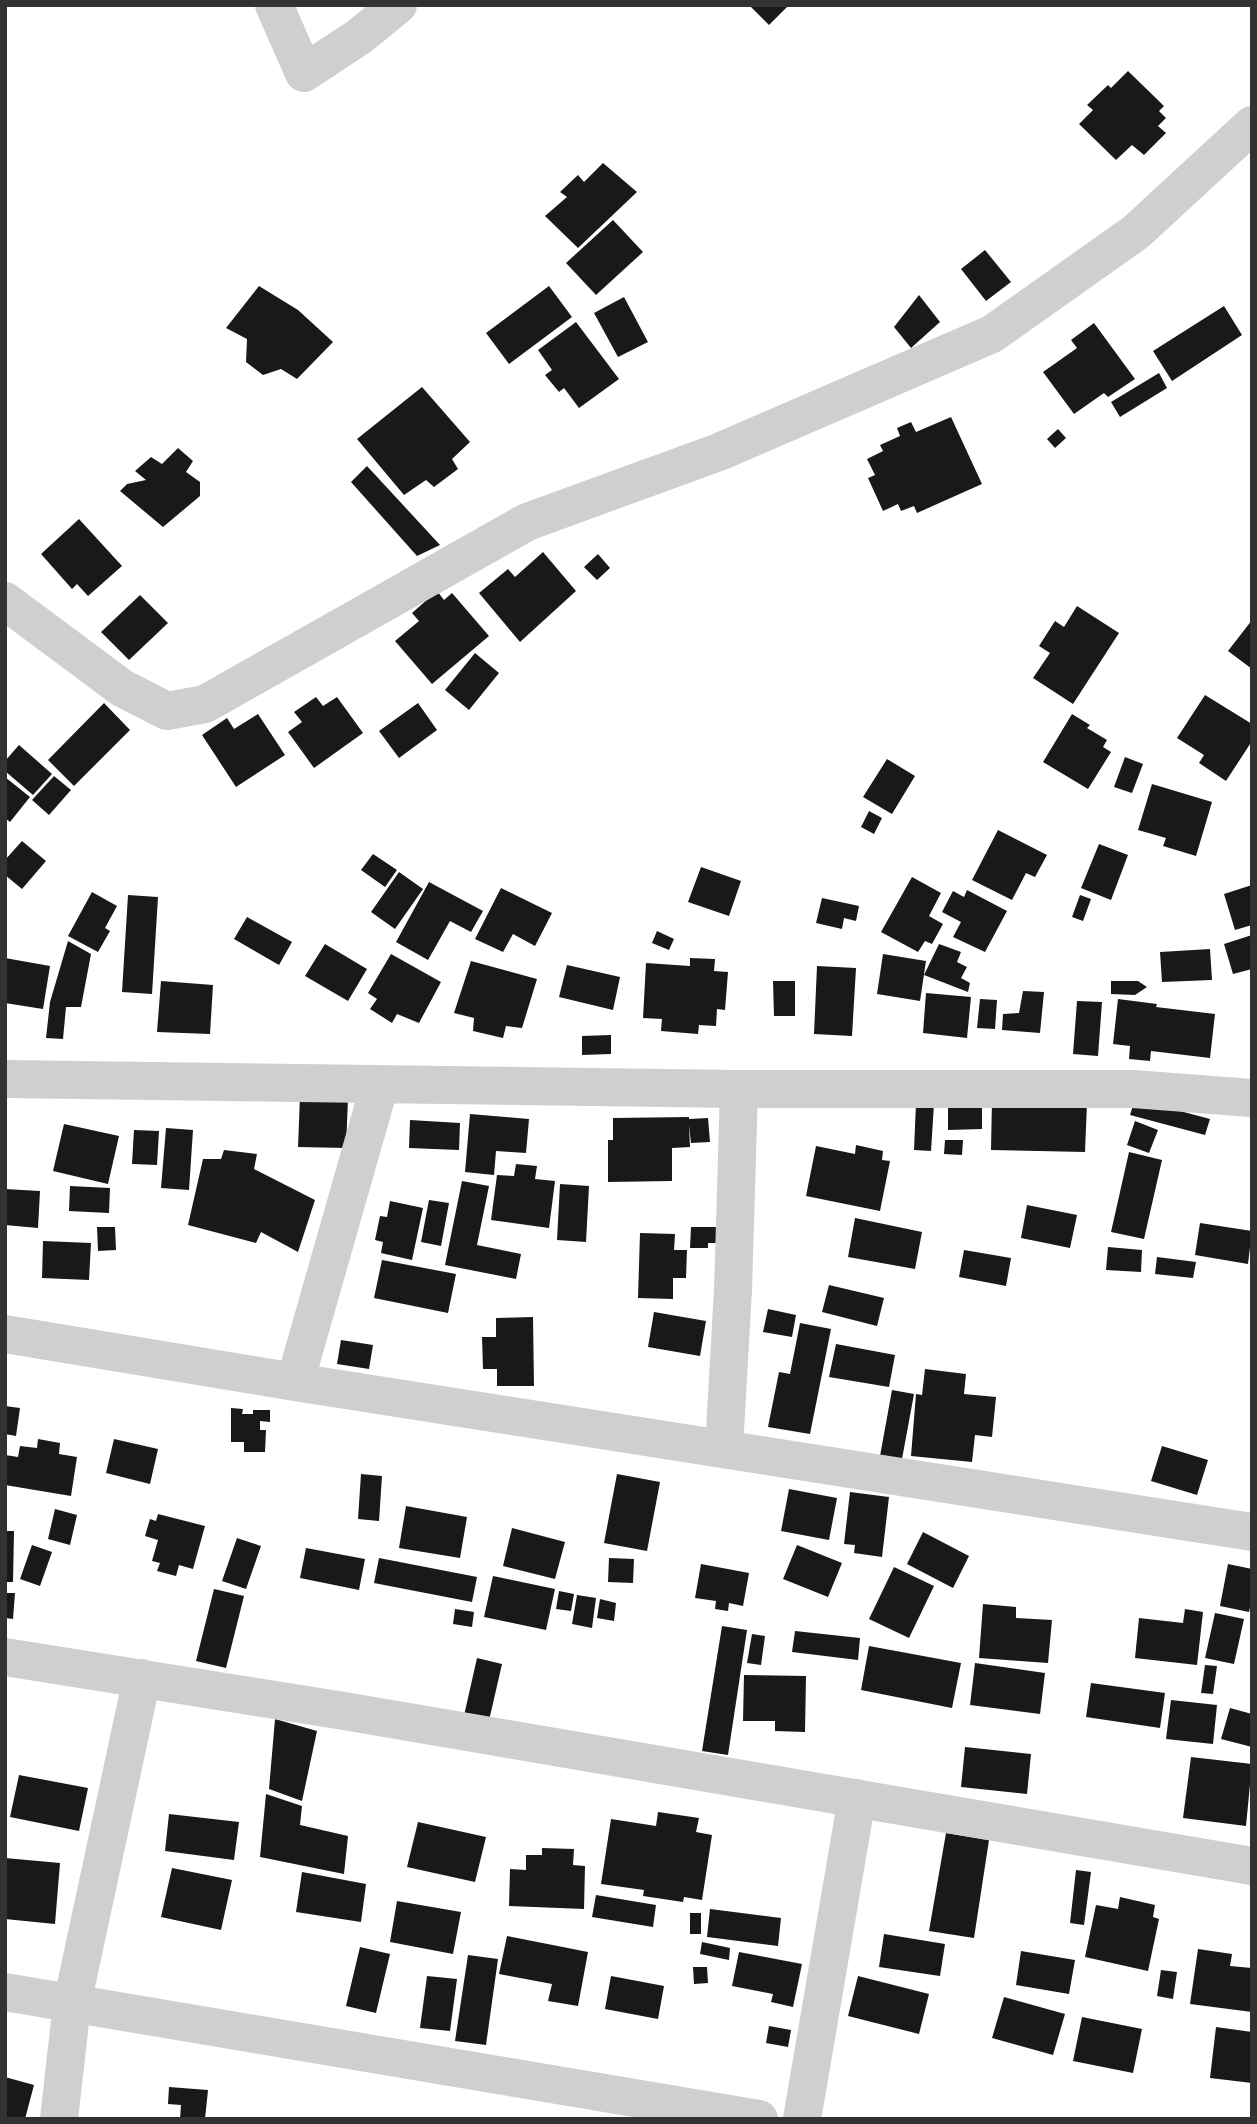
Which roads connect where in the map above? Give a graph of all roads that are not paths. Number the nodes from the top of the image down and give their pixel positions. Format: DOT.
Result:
graph roads {
  1 [pos="274,5"];
  2 [pos="398,5"];
  3 [pos="1252,125"];
  4 [pos="5,601"];
  5 [pos="5,1079"];
  6 [pos="380,1084"];
  7 [pos="739,1090"];
  8 [pos="1252,1098"];
  9 [pos="5,1334"];
  10 [pos="295,1382"];
  11 [pos="724,1448"];
  12 [pos="1252,1532"];
  13 [pos="5,1657"];
  14 [pos="142,1678"];
  15 [pos="857,1798"];
  16 [pos="1252,1866"];
  17 [pos="5,1992"];
  18 [pos="72,2004"];
  19 [pos="59,2119"];
  20 [pos="759,2119"];
  21 [pos="802,2119"];
  1 -- 2 [label="street"];
  3 -- 4 [label="street"];
  5 -- 6 [label="street"];
  6 -- 7 [label="street"];
  6 -- 10 [label="street"];
  7 -- 8 [label="street"];
  7 -- 11 [label="street"];
  9 -- 10 [label="street"];
  10 -- 11 [label="street"];
  11 -- 12 [label="street"];
  13 -- 14 [label="street"];
  14 -- 15 [label="street"];
  14 -- 18 [label="street"];
  15 -- 16 [label="street"];
  15 -- 21 [label="street"];
  17 -- 18 [label="street"];
  18 -- 19 [label="street"];
  18 -- 20 [label="street"];
}
